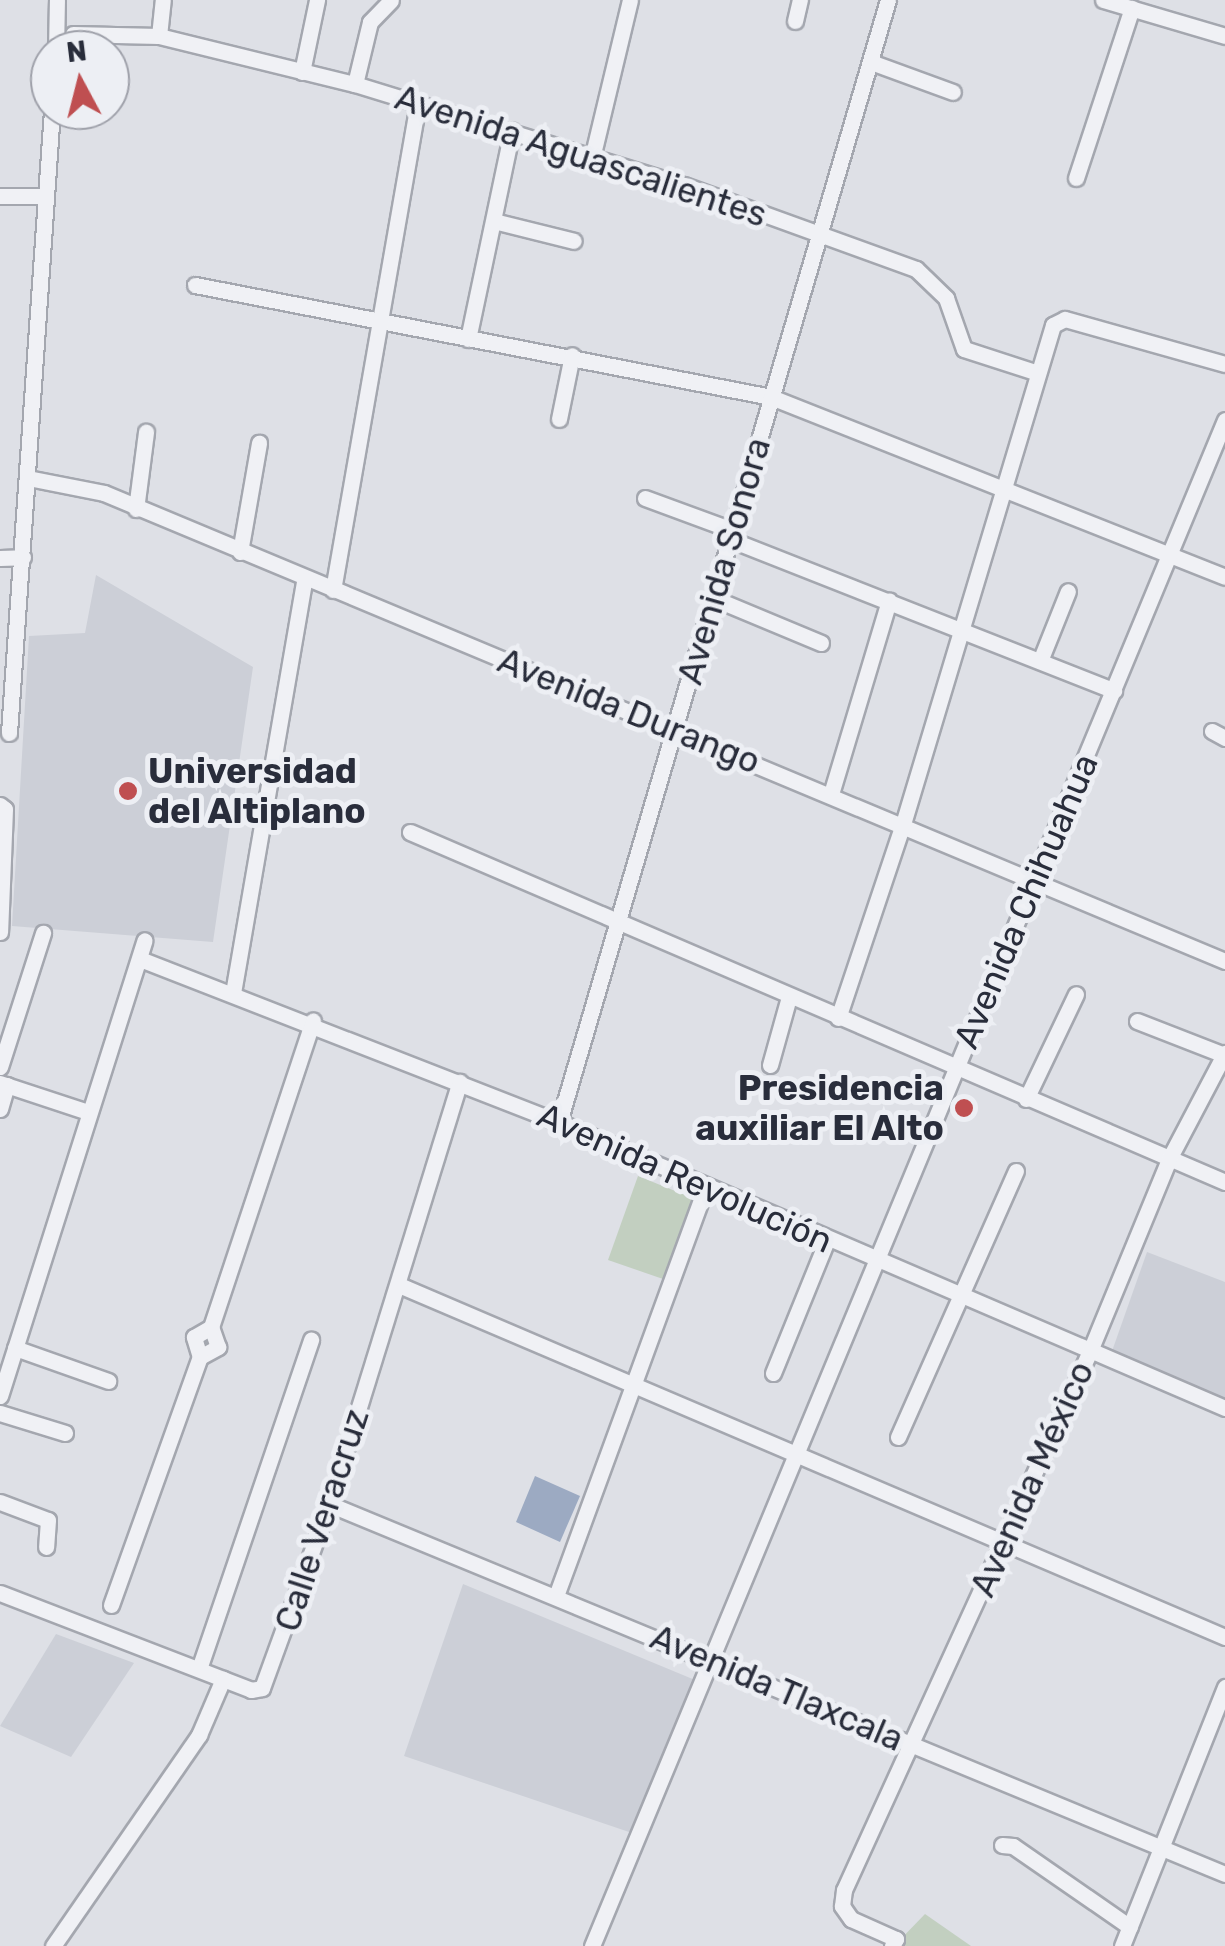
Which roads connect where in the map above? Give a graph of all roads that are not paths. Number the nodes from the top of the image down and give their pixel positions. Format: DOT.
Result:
graph roads {
  1 [pos="57,0"];
  2 [pos="162,0"];
  3 [pos="317,0"];
  4 [pos="391,0"];
  5 [pos="630,0"];
  6 [pos="800,0"];
  7 [pos="888,0"];
  8 [pos="1103,0"];
  9 [pos="1132,8"];
  10 [pos="795,21"];
  11 [pos="56,30"];
  12 [pos="130,35"];
  13 [pos="160,36"];
  14 [pos="1225,36"];
  15 [pos="871,62"];
  16 [pos="302,72"];
  17 [pos="355,84"];
  18 [pos="952,92"];
  19 [pos="418,103"];
  20 [pos="50,130"];
  21 [pos="512,130"];
  22 [pos="593,154"];
  23 [pos="1076,178"];
  24 [pos="0,196"];
  25 [pos="45,196"];
  26 [pos="494,222"];
  27 [pos="820,233"];
  28 [pos="574,242"];
  29 [pos="195,284"];
  30 [pos="382,324"];
  31 [pos="468,339"];
  32 [pos="572,355"];
  33 [pos="1225,364"];
  34 [pos="1035,372"];
  35 [pos="771,396"];
  36 [pos="559,419"];
  37 [pos="1225,420"];
  38 [pos="146,432"];
  39 [pos="260,443"];
  40 [pos="28,478"];
  41 [pos="1002,484"];
  42 [pos="645,498"];
  43 [pos="136,509"];
  44 [pos="731,534"];
  45 [pos="240,552"];
  46 [pos="1171,552"];
  47 [pos="23,557"];
  48 [pos="0,558"];
  49 [pos="1225,577"];
  50 [pos="304,580"];
  51 [pos="334,590"];
  52 [pos="1068,591"];
  53 [pos="712,598"];
  54 [pos="888,600"];
  55 [pos="960,628"];
  56 [pos="820,643"];
  57 [pos="1040,661"];
  58 [pos="1114,691"];
  59 [pos="675,730"];
  60 [pos="9,733"];
  61 [pos="831,794"];
  62 [pos="3,807"];
  63 [pos="903,824"];
  64 [pos="410,832"];
  65 [pos="1032,883"];
  66 [pos="618,925"];
  67 [pos="1,932"];
  68 [pos="43,933"];
  69 [pos="144,940"];
  70 [pos="140,959"];
  71 [pos="1225,961"];
  72 [pos="233,993"];
  73 [pos="1076,994"];
  74 [pos="789,997"];
  75 [pos="838,1018"];
  76 [pos="313,1021"];
  77 [pos="1137,1021"];
  78 [pos="1224,1054"];
  79 [pos="770,1065"];
  80 [pos="0,1067"];
  81 [pos="956,1070"];
  82 [pos="460,1082"];
  83 [pos="4,1084"];
  84 [pos="1026,1099"];
  85 [pos="0,1109"];
  86 [pos="88,1112"];
  87 [pos="560,1122"];
  88 [pos="1169,1159"];
  89 [pos="1016,1171"];
  90 [pos="1225,1182"];
  91 [pos="705,1188"];
  92 [pos="827,1240"];
  93 [pos="877,1262"];
  94 [pos="399,1284"];
  95 [pos="962,1297"];
  96 [pos="310,1340"];
  97 [pos="15,1348"];
  98 [pos="1090,1350"];
  99 [pos="773,1373"];
  100 [pos="108,1381"];
  101 [pos="632,1386"];
  102 [pos="0,1396"];
  103 [pos="1225,1408"];
  104 [pos="0,1413"];
  105 [pos="65,1434"];
  106 [pos="898,1436"];
  107 [pos="796,1455"];
  108 [pos="0,1502"];
  109 [pos="329,1504"];
  110 [pos="1004,1543"];
  111 [pos="46,1548"];
  112 [pos="0,1593"];
  113 [pos="556,1596"];
  114 [pos="111,1605"];
  115 [pos="1225,1637"];
  116 [pos="711,1659"];
  117 [pos="199,1669"];
  118 [pos="223,1679"];
  119 [pos="1225,1687"];
  120 [pos="911,1745"];
  121 [pos="1002,1845"];
  122 [pos="1163,1848"];
  123 [pos="1225,1874"];
  124 [pos="1130,1927"];
  125 [pos="894,1943"];
  126 [pos="53,1946"];
  127 [pos="592,1946"];
  128 [pos="1122,1946"];
  1 -- 11 [label="street"];
  2 -- 13 [label="street"];
  3 -- 16 [label="street"];
  4 -- 17 [label="street"];
  5 -- 22 [label="street"];
  6 -- 10 [label="street"];
  7 -- 15 [label="street, Avenida Sonora"];
  8 -- 9 [label="street"];
  9 -- 14 [label="street"];
  9 -- 23 [label="street"];
  12 -- 13 [label="street, Avenida Aguascalientes"];
  13 -- 16 [label="street, Avenida Aguascalientes"];
  15 -- 18 [label="street"];
  15 -- 27 [label="street, Avenida Sonora"];
  16 -- 17 [label="street, Avenida Aguascalientes"];
  17 -- 19 [label="street, Avenida Aguascalientes"];
  19 -- 21 [label="street, Avenida Aguascalientes"];
  19 -- 30 [label="street"];
  20 -- 25 [label="street"];
  21 -- 22 [label="street, Avenida Aguascalientes"];
  21 -- 26 [label="street"];
  22 -- 27 [label="street, Avenida Aguascalientes"];
  24 -- 25 [label="street"];
  25 -- 40 [label="street"];
  26 -- 28 [label="street"];
  26 -- 31 [label="street"];
  27 -- 34 [label="street, Avenida Aguascalientes"];
  27 -- 35 [label="street, Avenida Sonora"];
  29 -- 30 [label="street"];
  30 -- 31 [label="street"];
  30 -- 51 [label="street"];
  31 -- 32 [label="street"];
  32 -- 35 [label="street"];
  32 -- 36 [label="street"];
  33 -- 34 [label="street"];
  34 -- 41 [label="street"];
  35 -- 41 [label="street"];
  35 -- 44 [label="street, Avenida Sonora"];
  37 -- 46 [label="street, Avenida Chihuahua"];
  38 -- 43 [label="street"];
  39 -- 45 [label="street"];
  40 -- 43 [label="street, Avenida Durango"];
  40 -- 47 [label="street"];
  41 -- 46 [label="street"];
  41 -- 55 [label="street"];
  42 -- 44 [label="street"];
  43 -- 45 [label="street, Avenida Durango"];
  44 -- 53 [label="street, Avenida Sonora"];
  44 -- 54 [label="street"];
  45 -- 50 [label="street, Avenida Durango"];
  46 -- 49 [label="street"];
  46 -- 58 [label="street, Avenida Chihuahua"];
  47 -- 48 [label="street"];
  47 -- 60 [label="street"];
  50 -- 51 [label="street, Avenida Durango"];
  50 -- 72 [label="street"];
  51 -- 59 [label="street, Avenida Durango"];
  52 -- 57 [label="street"];
  53 -- 56 [label="street"];
  53 -- 59 [label="street, Avenida Sonora"];
  54 -- 55 [label="street"];
  54 -- 61 [label="street"];
  55 -- 57 [label="street"];
  55 -- 63 [label="street"];
  57 -- 58 [label="street"];
  58 -- 65 [label="street, Avenida Chihuahua"];
  59 -- 61 [label="street, Avenida Durango"];
  59 -- 66 [label="street, Avenida Sonora"];
  61 -- 63 [label="street, Avenida Durango"];
  62 -- 67 [label="street"];
  63 -- 65 [label="street, Avenida Durango"];
  63 -- 75 [label="street"];
  64 -- 66 [label="street"];
  65 -- 71 [label="street, Avenida Durango"];
  65 -- 81 [label="street, Avenida Chihuahua"];
  66 -- 74 [label="street"];
  66 -- 87 [label="street, Avenida Sonora"];
  68 -- 80 [label="street"];
  69 -- 70 [label="street"];
  70 -- 72 [label="street, Avenida Revolución"];
  70 -- 86 [label="street"];
  72 -- 76 [label="street, Avenida Revolución"];
  73 -- 84 [label="street"];
  74 -- 75 [label="street"];
  74 -- 79 [label="street"];
  75 -- 81 [label="street"];
  76 -- 82 [label="street, Avenida Revolución"];
  76 -- 114 [label="street"];
  77 -- 78 [label="street"];
  78 -- 88 [label="street, Avenida México"];
  81 -- 84 [label="street"];
  81 -- 93 [label="street, Avenida Chihuahua"];
  82 -- 87 [label="street, Avenida Revolución"];
  82 -- 94 [label="street, Calle Veracruz"];
  83 -- 85 [label="street"];
  83 -- 86 [label="street"];
  84 -- 88 [label="street"];
  86 -- 97 [label="street"];
  87 -- 91 [label="street, Avenida Revolución"];
  88 -- 90 [label="street"];
  88 -- 98 [label="street, Avenida México"];
  89 -- 95 [label="street"];
  91 -- 92 [label="street, Avenida Revolución"];
  91 -- 101 [label="street"];
  92 -- 93 [label="street, Avenida Revolución"];
  92 -- 99 [label="street"];
  93 -- 95 [label="street, Avenida Revolución"];
  93 -- 107 [label="street, Avenida Chihuahua"];
  94 -- 101 [label="street"];
  94 -- 109 [label="street, Calle Veracruz"];
  95 -- 98 [label="street, Avenida Revolución"];
  95 -- 106 [label="street"];
  96 -- 117 [label="street"];
  97 -- 100 [label="street"];
  97 -- 102 [label="street"];
  98 -- 103 [label="street, Avenida Revolución"];
  98 -- 110 [label="street, Avenida México"];
  101 -- 107 [label="street"];
  101 -- 113 [label="street"];
  104 -- 105 [label="street"];
  107 -- 110 [label="street"];
  107 -- 116 [label="street, Avenida Chihuahua"];
  108 -- 111 [label="street"];
  109 -- 113 [label="street, Avenida Tlaxcala"];
  109 -- 118 [label="street, Calle Veracruz"];
  110 -- 115 [label="street"];
  110 -- 120 [label="street, Avenida México"];
  112 -- 117 [label="street, Calle Veracruz"];
  113 -- 116 [label="street, Avenida Tlaxcala"];
  116 -- 120 [label="street, Avenida Tlaxcala"];
  116 -- 127 [label="street, Avenida Chihuahua"];
  117 -- 118 [label="street, Calle Veracruz"];
  118 -- 126 [label="street"];
  119 -- 122 [label="street"];
  120 -- 122 [label="street, Avenida Tlaxcala"];
  120 -- 125 [label="street, Avenida México"];
  121 -- 124 [label="street"];
  122 -- 123 [label="street, Avenida Tlaxcala"];
  122 -- 124 [label="street"];
  124 -- 128 [label="street"];
}
